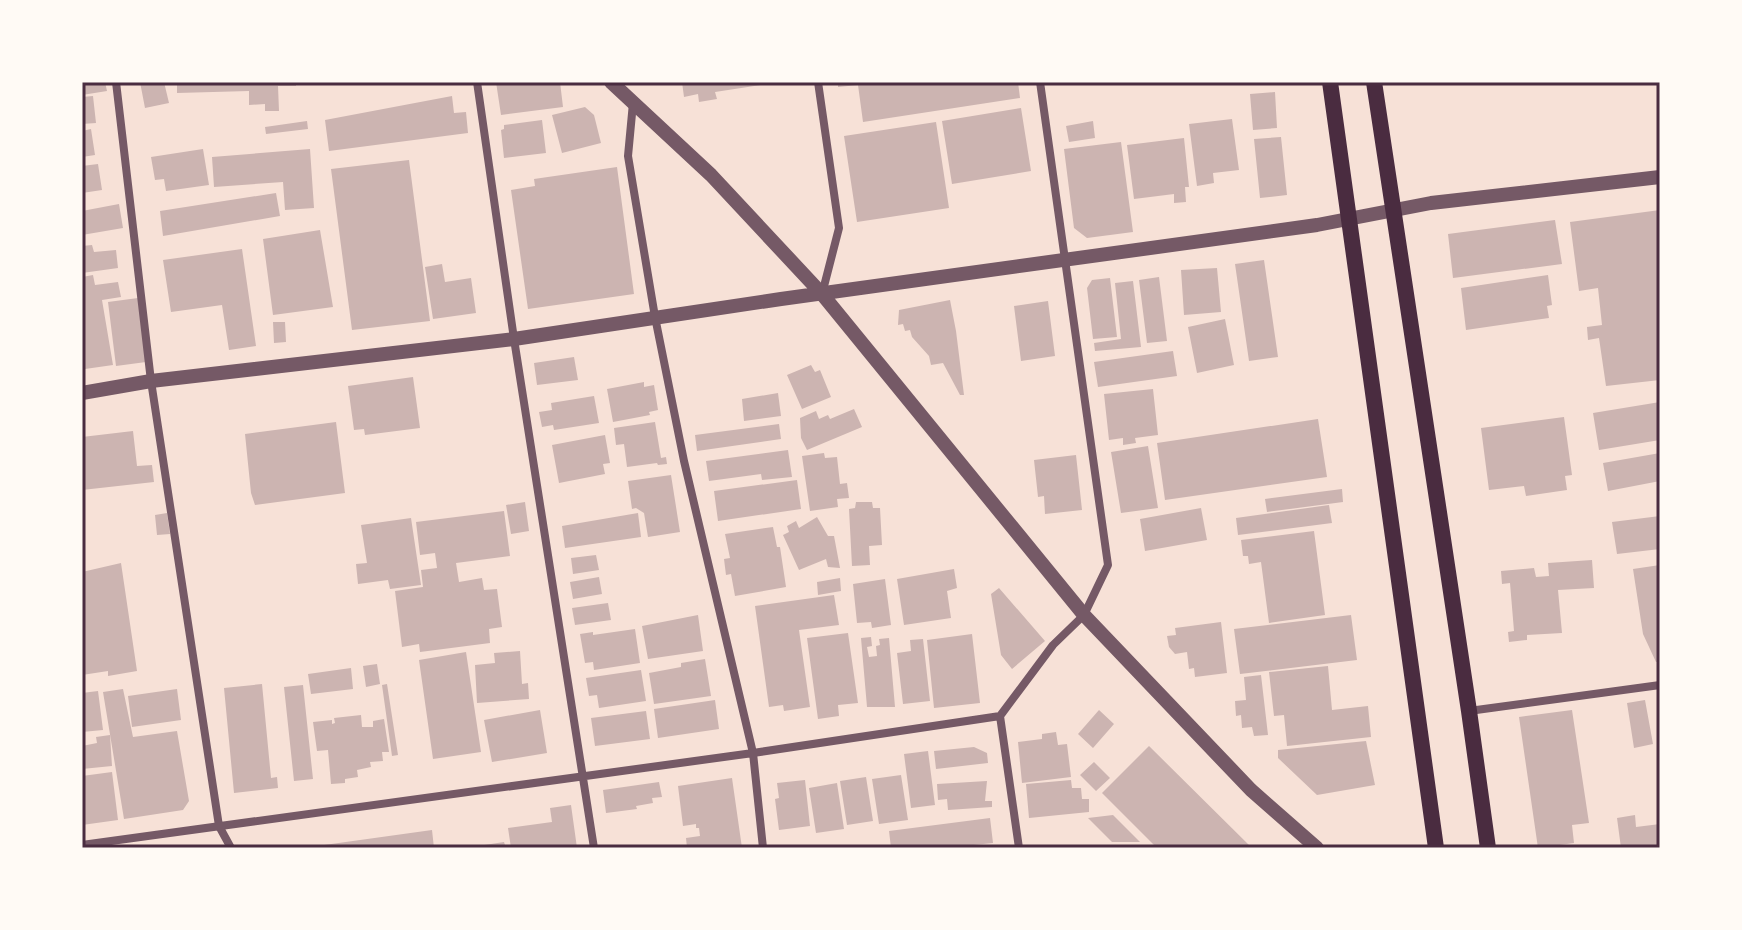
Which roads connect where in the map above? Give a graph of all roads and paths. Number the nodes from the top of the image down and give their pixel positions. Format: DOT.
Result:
graph roads {
  1 [pos="116,82"];
  2 [pos="477,82"];
  3 [pos="611,82"];
  4 [pos="818,82"];
  5 [pos="1040,82"];
  6 [pos="1330,82"];
  7 [pos="1374,82"];
  8 [pos="633,100"];
  9 [pos="1660,177"];
  10 [pos="1393,209"];
  11 [pos="1348,220"];
  12 [pos="1065,260"];
  13 [pos="822,294"];
  14 [pos="655,317"];
  15 [pos="514,339"];
  16 [pos="151,381"];
  17 [pos="82,393"];
  18 [pos="1084,615"];
  19 [pos="1660,685"];
  20 [pos="1469,711"];
  21 [pos="1000,716"];
  22 [pos="753,753"];
  23 [pos="583,775"];
  24 [pos="219,826"];
  25 [pos="82,845"];
  26 [pos="231,848"];
  27 [pos="594,848"];
  28 [pos="763,848"];
  29 [pos="1019,848"];
  30 [pos="1317,848"];
  31 [pos="1436,848"];
  32 [pos="1488,848"];
  1 -- 16 [label="street"];
  2 -- 15 [label="street"];
  3 -- 8 [label="street"];
  4 -- 13 [label="street"];
  5 -- 12 [label="street"];
  6 -- 11 [label="main road"];
  7 -- 10 [label="main road"];
  8 -- 13 [label="street"];
  8 -- 14 [label="street"];
  9 -- 10 [label="street"];
  10 -- 11 [label="street"];
  10 -- 20 [label="main road"];
  11 -- 12 [label="street"];
  11 -- 31 [label="main road"];
  12 -- 13 [label="street"];
  12 -- 18 [label="street"];
  13 -- 14 [label="street"];
  13 -- 18 [label="street"];
  14 -- 15 [label="street"];
  14 -- 22 [label="street"];
  15 -- 16 [label="street"];
  15 -- 23 [label="street"];
  16 -- 17 [label="street"];
  16 -- 24 [label="street"];
  18 -- 21 [label="street"];
  18 -- 30 [label="street"];
  19 -- 20 [label="street"];
  20 -- 32 [label="main road"];
  21 -- 22 [label="street"];
  21 -- 29 [label="street"];
  22 -- 23 [label="street"];
  22 -- 28 [label="street"];
  23 -- 24 [label="street"];
  23 -- 27 [label="street"];
  24 -- 25 [label="street"];
  24 -- 26 [label="street"];
}
